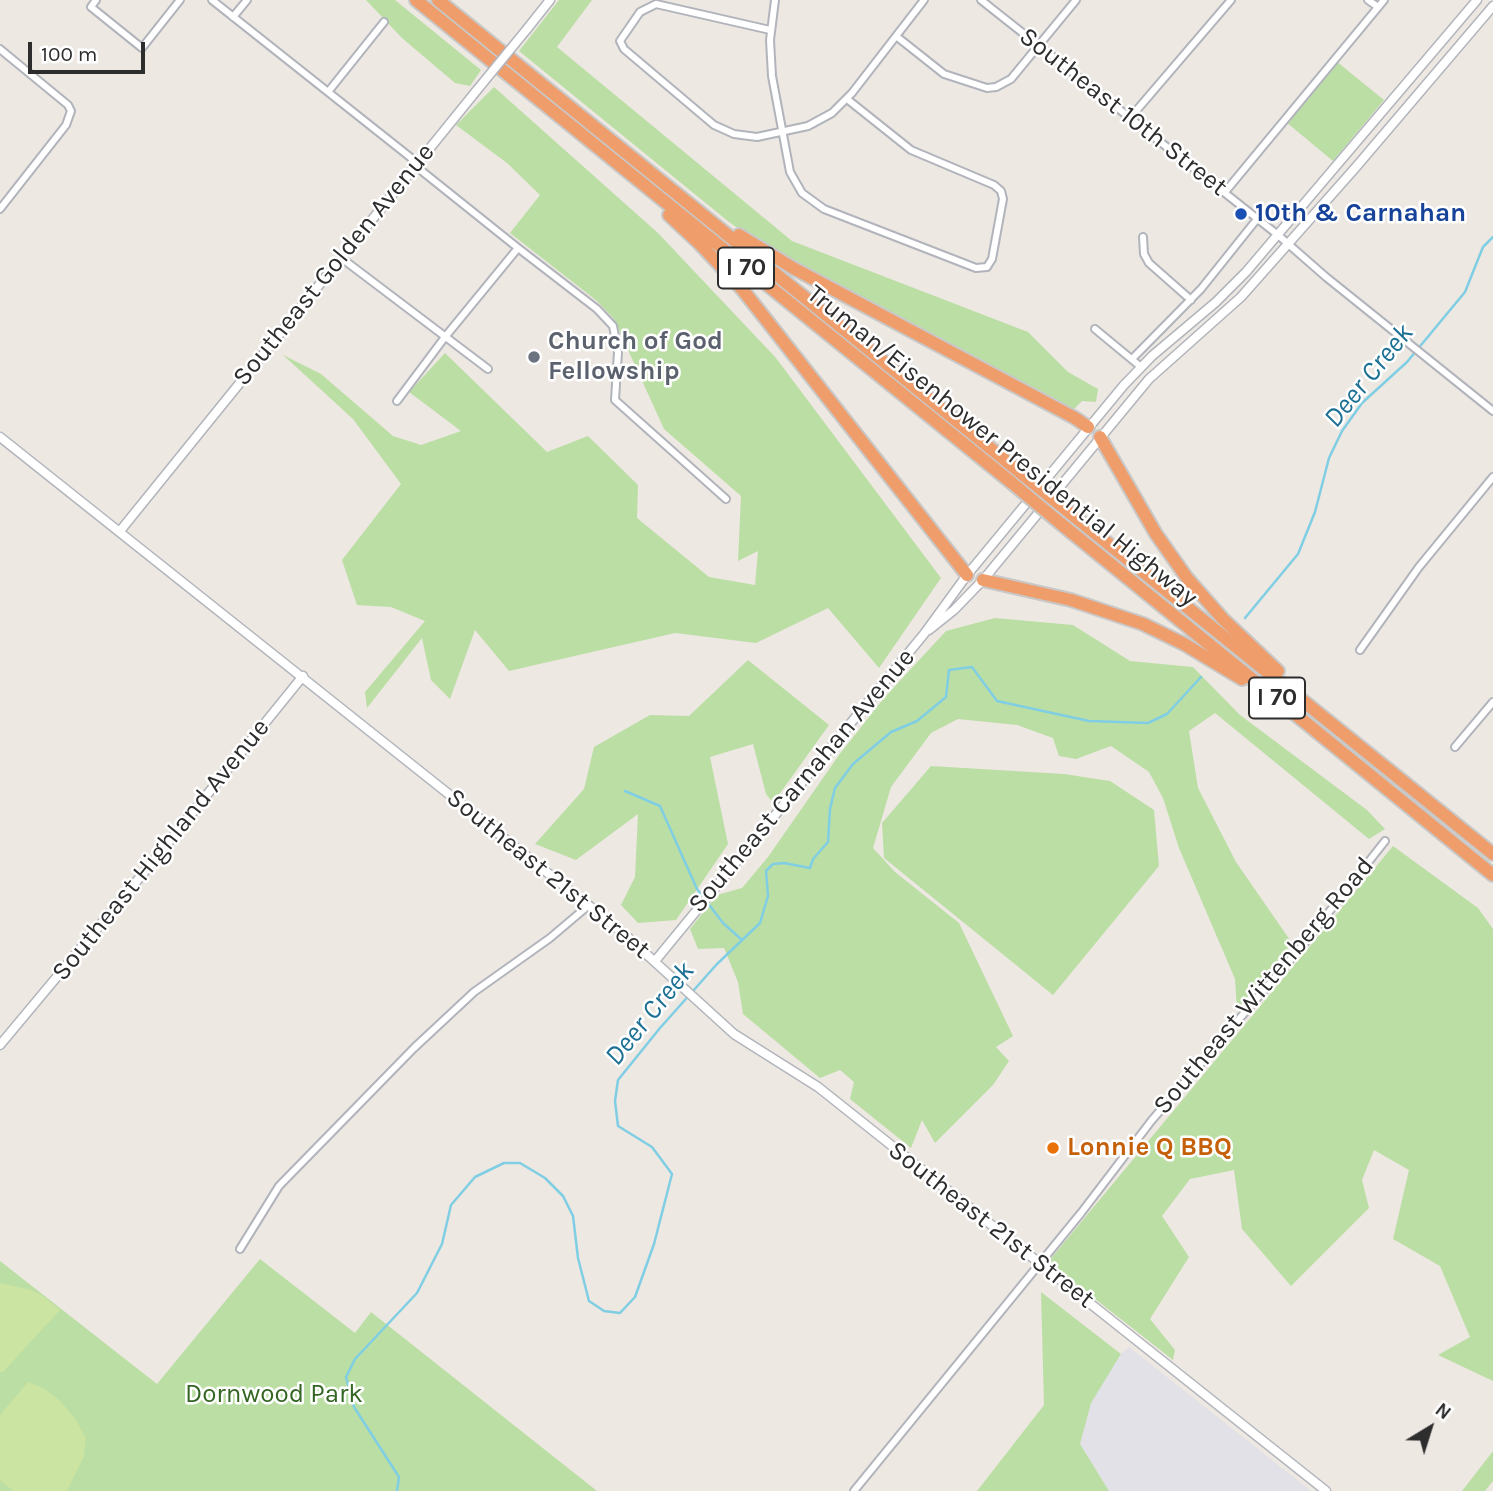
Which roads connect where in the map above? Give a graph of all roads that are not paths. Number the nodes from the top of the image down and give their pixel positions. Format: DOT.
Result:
graph roads {
  1 [pos="96,0"];
  2 [pos="180,0"];
  3 [pos="212,0"];
  4 [pos="247,0"];
  5 [pos="416,0"];
  6 [pos="438,0"];
  7 [pos="550,0"];
  8 [pos="775,0"];
  9 [pos="924,0"];
  10 [pos="981,0"];
  11 [pos="1076,0"];
  12 [pos="1231,0"];
  13 [pos="1368,0"];
  14 [pos="1384,0"];
  15 [pos="1476,0"];
  16 [pos="1493,6"];
  17 [pos="1378,8"];
  18 [pos="233,17"];
  19 [pos="384,22"];
  20 [pos="770,30"];
  21 [pos="896,36"];
  22 [pos="1038,46"];
  23 [pos="0,50"];
  24 [pos="328,92"];
  25 [pos="847,99"];
  26 [pos="1130,118"];
  27 [pos="782,132"];
  28 [pos="589,140"];
  29 [pos="416,164"];
  30 [pos="666,185"];
  31 [pos="1225,192"];
  32 [pos="0,209"];
  33 [pos="1257,219"];
  34 [pos="1278,234"];
  35 [pos="1143,237"];
  36 [pos="1288,243"];
  37 [pos="518,248"];
  38 [pos="340,257"];
  39 [pos="1191,300"];
  40 [pos="1095,329"];
  41 [pos="445,337"];
  42 [pos="1132,359"];
  43 [pos="1141,367"];
  44 [pos="488,369"];
  45 [pos="397,401"];
  46 [pos="1493,411"];
  47 [pos="1088,427"];
  48 [pos="0,437"];
  49 [pos="1100,437"];
  50 [pos="1493,477"];
  51 [pos="726,499"];
  52 [pos="120,531"];
  53 [pos="967,575"];
  54 [pos="983,580"];
  55 [pos="924,634"];
  56 [pos="1360,650"];
  57 [pos="303,676"];
  58 [pos="1493,702"];
  59 [pos="1305,721"];
  60 [pos="1346,737"];
  61 [pos="1455,747"];
  62 [pos="1385,841"];
  63 [pos="1493,854"];
  64 [pos="1493,875"];
  65 [pos="589,905"];
  66 [pos="654,961"];
  67 [pos="0,1045"];
  68 [pos="240,1249"];
  69 [pos="1039,1263"];
  70 [pos="854,1491"];
  71 [pos="1326,1491"];
  1 -- 2 [label="street"];
  3 -- 18 [label="street"];
  4 -- 18 [label="street"];
  5 -- 28 [label="highway, Truman/Eisenhower Presidential Highway / I 70"];
  6 -- 30 [label="highway, Truman/Eisenhower Presidential Highway / I 70"];
  7 -- 29 [label="street, Southeast Golden Avenue, bridge"];
  8 -- 20 [label="street"];
  9 -- 21 [label="street"];
  10 -- 22 [label="street, Southeast 10th Street"];
  11 -- 22 [label="street"];
  12 -- 26 [label="street"];
  13 -- 17 [label="street"];
  14 -- 17 [label="street"];
  15 -- 34 [label="street, Southeast Carnahan Avenue"];
  16 -- 36 [label="street, Southeast Carnahan Avenue"];
  17 -- 31 [label="street"];
  18 -- 24 [label="street"];
  19 -- 24 [label="street"];
  20 -- 27 [label="street"];
  20 -- 27 [label="street"];
  21 -- 22 [label="street"];
  21 -- 25 [label="street"];
  22 -- 26 [label="street, Southeast 10th Street"];
  23 -- 32 [label="street"];
  24 -- 29 [label="street"];
  25 -- 27 [label="street"];
  25 -- 27 [label="street"];
  26 -- 31 [label="street, Southeast 10th Street"];
  28 -- 53 [label="highway"];
  28 -- 59 [label="highway, Truman/Eisenhower Presidential Highway / I 70, bridge"];
  29 -- 37 [label="street"];
  29 -- 38 [label="street, Southeast Golden Avenue"];
  30 -- 47 [label="highway"];
  30 -- 60 [label="highway, Truman/Eisenhower Presidential Highway / I 70, bridge"];
  31 -- 33 [label="street, Southeast 10th Street"];
  33 -- 34 [label="street, Southeast 10th Street"];
  33 -- 39 [label="street"];
  34 -- 36 [label="street, Southeast 10th Street"];
  34 -- 43 [label="street, Southeast Carnahan Avenue"];
  35 -- 39 [label="street"];
  36 -- 46 [label="street, Southeast 10th Street"];
  36 -- 49 [label="street, Southeast Carnahan Avenue"];
  37 -- 41 [label="street"];
  37 -- 51 [label="street"];
  38 -- 41 [label="street"];
  38 -- 52 [label="street, Southeast Golden Avenue"];
  39 -- 42 [label="street"];
  40 -- 42 [label="street"];
  41 -- 44 [label="street"];
  41 -- 45 [label="street"];
  42 -- 43 [label="street"];
  43 -- 47 [label="street, Southeast Carnahan Avenue"];
  47 -- 49 [label="street"];
  47 -- 53 [label="street, Southeast Carnahan Avenue"];
  48 -- 52 [label="street, Southeast 21st Street"];
  49 -- 54 [label="street, Southeast Carnahan Avenue"];
  49 -- 60 [label="highway"];
  50 -- 56 [label="street"];
  52 -- 57 [label="street, Southeast 21st Street"];
  53 -- 54 [label="street"];
  53 -- 55 [label="street, Southeast Carnahan Avenue"];
  54 -- 55 [label="street, Southeast Carnahan Avenue"];
  54 -- 59 [label="highway"];
  55 -- 66 [label="street, Southeast Carnahan Avenue"];
  57 -- 65 [label="street, Southeast 21st Street"];
  57 -- 67 [label="street, Southeast Highland Avenue"];
  58 -- 61 [label="street"];
  59 -- 64 [label="highway, Truman/Eisenhower Presidential Highway / I 70"];
  60 -- 63 [label="highway, Truman/Eisenhower Presidential Highway / I 70"];
  62 -- 69 [label="street, Southeast Wittenberg Road"];
  65 -- 66 [label="street, Southeast 21st Street"];
  65 -- 68 [label="street"];
  66 -- 69 [label="street, Southeast 21st Street"];
  69 -- 70 [label="street, Southeast Wittenberg Road"];
  69 -- 71 [label="street, Southeast 21st Street"];
}
